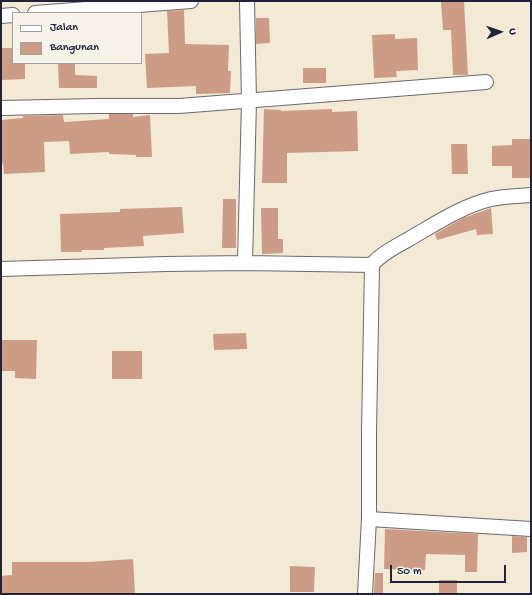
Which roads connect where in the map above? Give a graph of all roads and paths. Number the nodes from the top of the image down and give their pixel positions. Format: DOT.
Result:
graph roads {
  1 [pos="191,1"];
  2 [pos="247,1"];
  3 [pos="48,12"];
  4 [pos="12,15"];
  5 [pos="1,16"];
  6 [pos="486,82"];
  7 [pos="249,101"];
  8 [pos="1,108"];
  9 [pos="531,195"];
  10 [pos="245,263"];
  11 [pos="372,265"];
  12 [pos="1,270"];
  13 [pos="369,519"];
  14 [pos="531,529"];
  15 [pos="365,594"];
  1 -- 3 [label="street"];
  2 -- 7 [label="street"];
  4 -- 5 [label="street"];
  6 -- 7 [label="street"];
  7 -- 8 [label="street"];
  7 -- 10 [label="street"];
  9 -- 11 [label="street"];
  10 -- 11 [label="street"];
  10 -- 12 [label="street"];
  11 -- 13 [label="street"];
  13 -- 14 [label="street"];
  13 -- 15 [label="street"];
}
